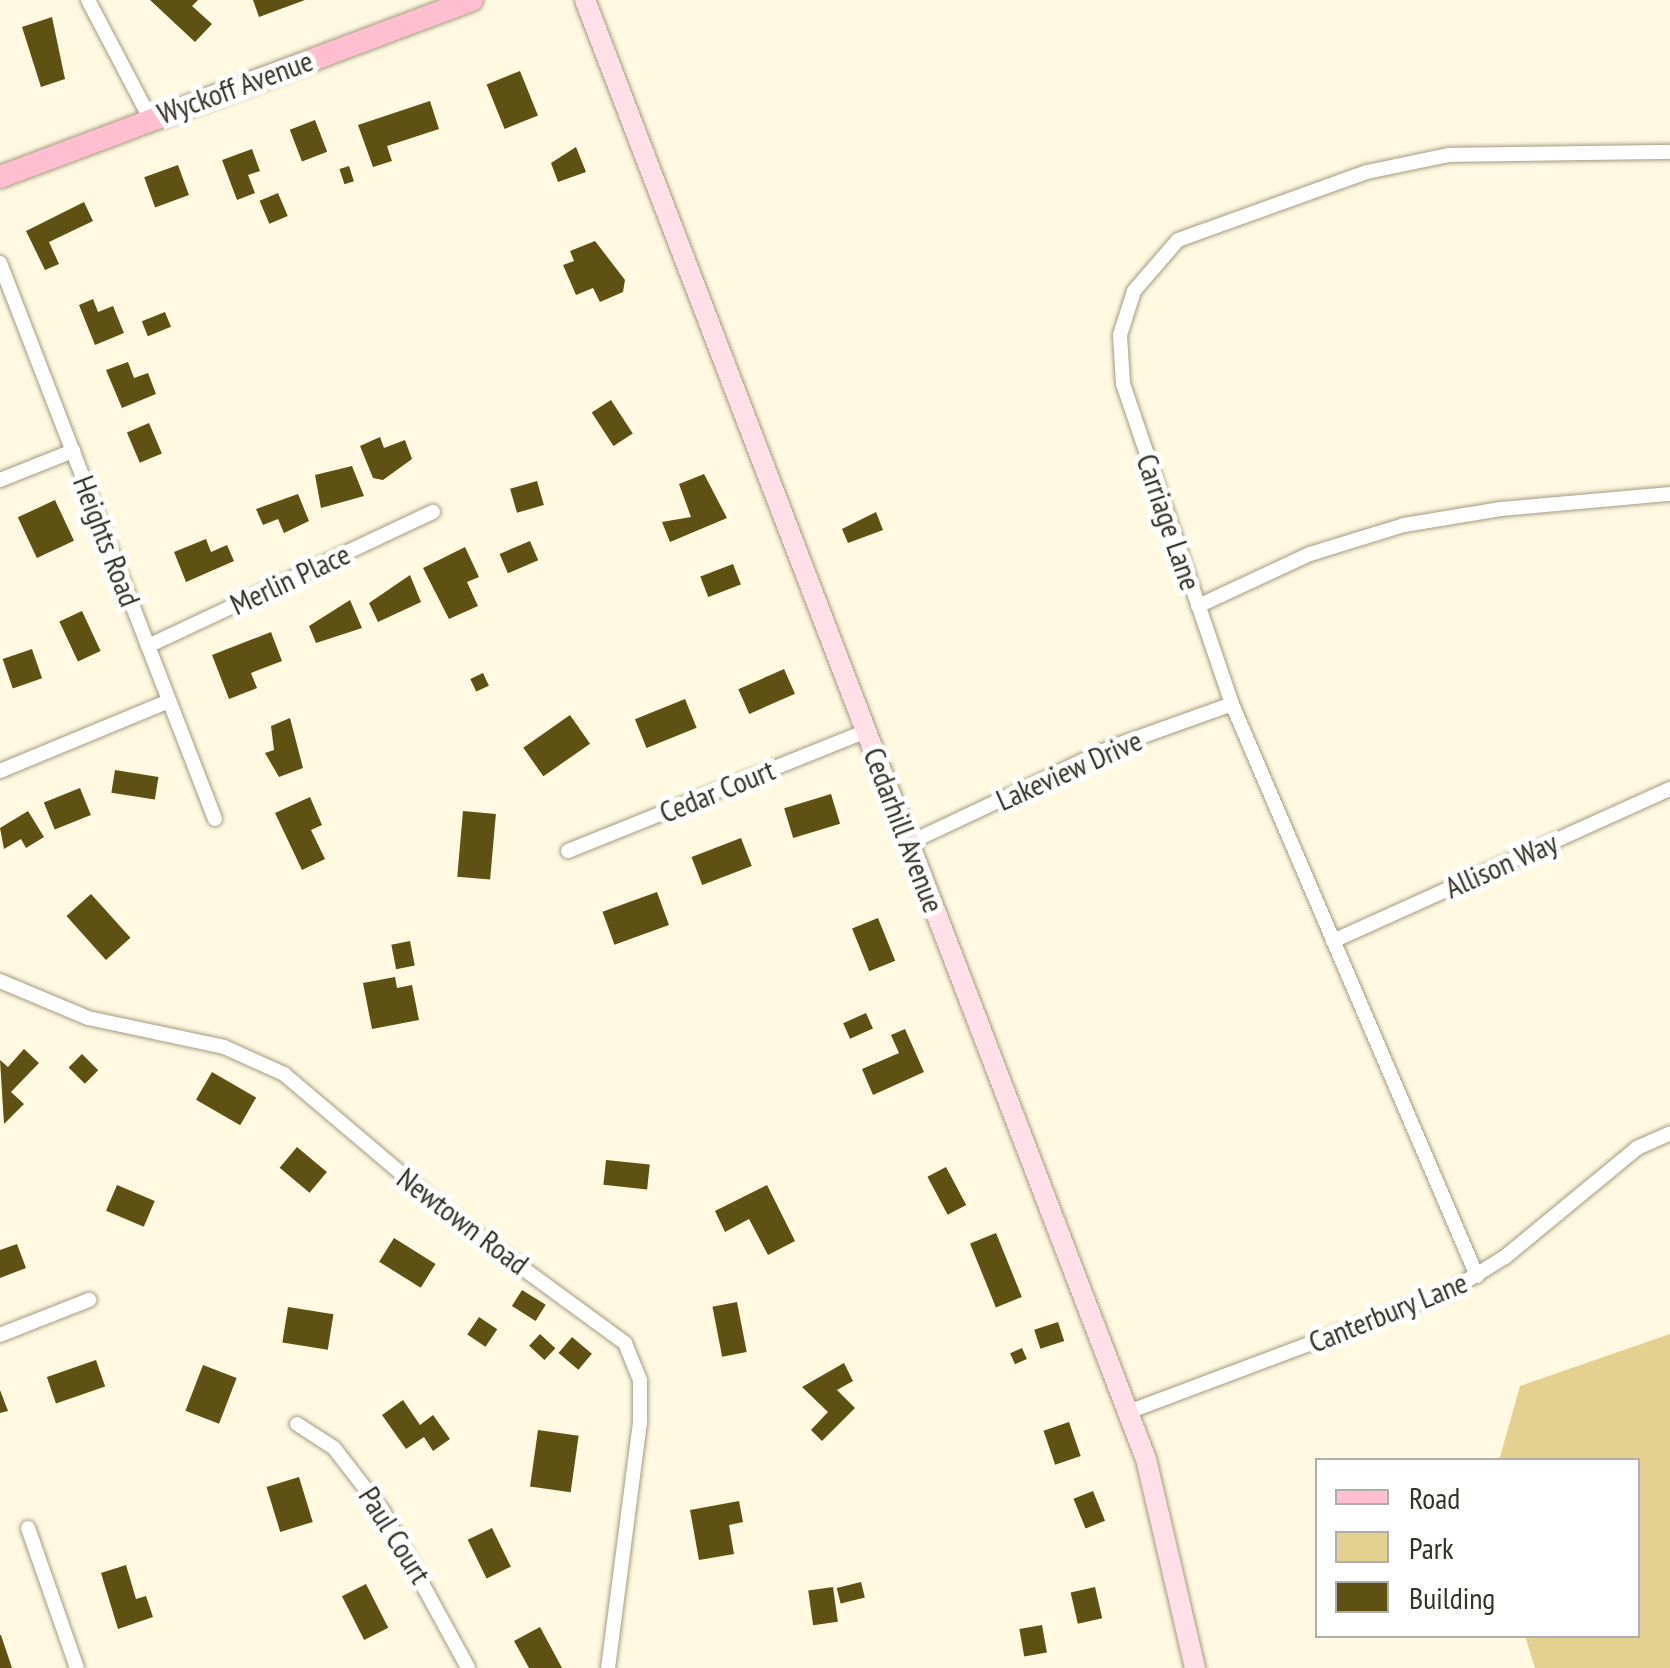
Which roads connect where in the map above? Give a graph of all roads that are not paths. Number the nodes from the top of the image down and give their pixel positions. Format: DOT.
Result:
graph roads {
  1 [pos="88,0"];
  2 [pos="472,0"];
  3 [pos="585,0"];
  4 [pos="150,118"];
  5 [pos="1670,152"];
  6 [pos="0,177"];
  7 [pos="0,262"];
  8 [pos="72,451"];
  9 [pos="0,480"];
  10 [pos="1670,494"];
  11 [pos="433,512"];
  12 [pos="1198,606"];
  13 [pos="148,646"];
  14 [pos="169,701"];
  15 [pos="1232,704"];
  16 [pos="866,731"];
  17 [pos="0,770"];
  18 [pos="1670,789"];
  19 [pos="215,819"];
  20 [pos="909,843"];
  21 [pos="568,851"];
  22 [pos="1333,941"];
  23 [pos="2,986"];
  24 [pos="1670,1133"];
  25 [pos="1477,1276"];
  26 [pos="89,1300"];
  27 [pos="0,1335"];
  28 [pos="1128,1412"];
  29 [pos="297,1424"];
  30 [pos="28,1528"];
  31 [pos="77,1668"];
  32 [pos="468,1668"];
  33 [pos="608,1668"];
  34 [pos="1195,1668"];
  1 -- 4 [label="street"];
  2 -- 4 [label="main road, Wyckoff Avenue"];
  3 -- 16 [label="street, Cedarhill Avenue"];
  4 -- 6 [label="main road, Wyckoff Avenue"];
  5 -- 12 [label="street, Carriage Lane"];
  7 -- 8 [label="street, Heights Road"];
  8 -- 9 [label="street"];
  8 -- 13 [label="street, Heights Road"];
  10 -- 12 [label="street"];
  11 -- 13 [label="street, Merlin Place"];
  12 -- 15 [label="street, Carriage Lane"];
  13 -- 14 [label="street, Heights Road"];
  14 -- 17 [label="street"];
  14 -- 19 [label="street, Heights Road"];
  15 -- 20 [label="street, Lakeview Drive"];
  15 -- 22 [label="street, Carriage Lane"];
  16 -- 20 [label="street, Cedarhill Avenue"];
  16 -- 21 [label="street, Cedar Court"];
  18 -- 22 [label="street, Allison Way"];
  20 -- 28 [label="street, Cedarhill Avenue"];
  22 -- 25 [label="street, Carriage Lane"];
  23 -- 33 [label="street, Newtown Road"];
  24 -- 25 [label="street, Canterbury Lane"];
  25 -- 28 [label="street, Canterbury Lane"];
  26 -- 27 [label="street"];
  28 -- 34 [label="street, Cedarhill Avenue"];
  29 -- 32 [label="street, Paul Court"];
  30 -- 31 [label="street"];
}
